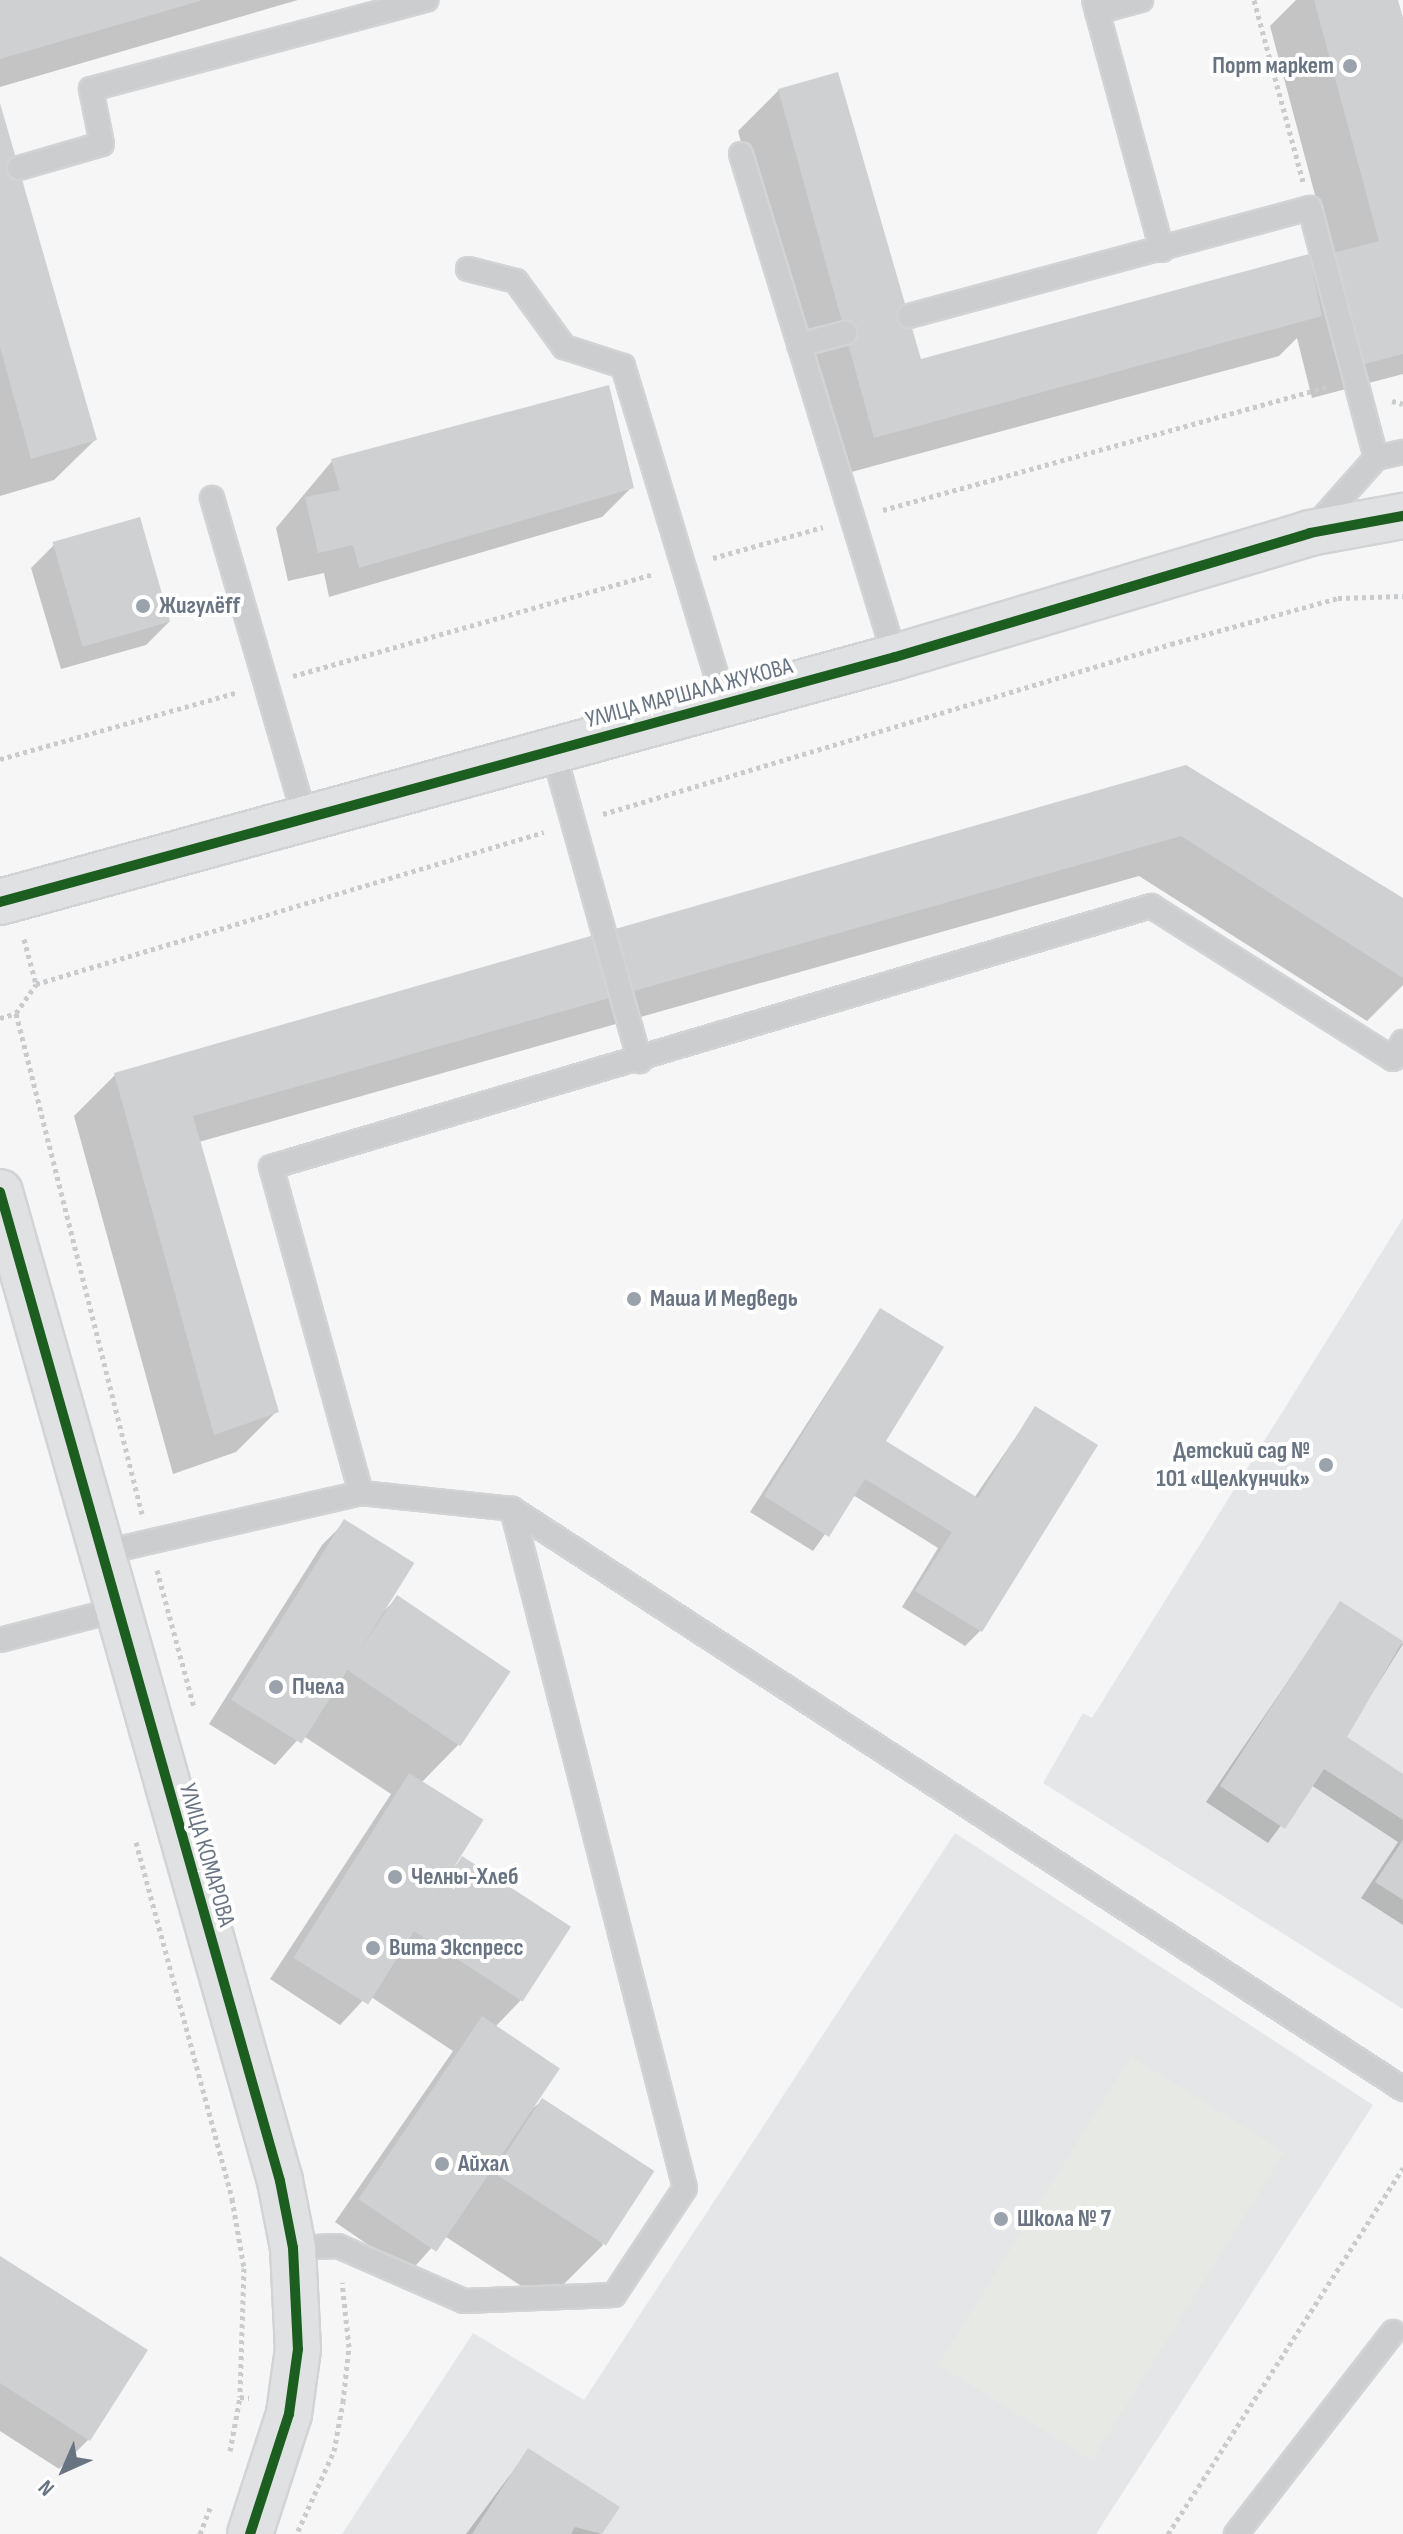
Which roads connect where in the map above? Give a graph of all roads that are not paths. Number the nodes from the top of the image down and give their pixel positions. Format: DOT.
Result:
graph roads {
  1 [pos="426,0"];
  2 [pos="1141,0"];
  3 [pos="1096,6"];
  4 [pos="741,154"];
  5 [pos="19,168"];
  6 [pos="1162,250"];
  7 [pos="468,269"];
  8 [pos="909,316"];
  9 [pos="845,333"];
  10 [pos="799,345"];
  11 [pos="1403,452"];
  12 [pos="1376,458"];
  13 [pos="212,498"];
  14 [pos="1398,517"];
  15 [pos="1310,533"];
  16 [pos="895,657"];
  17 [pos="725,704"];
  18 [pos="553,750"];
  19 [pos="305,818"];
  20 [pos="0,902"];
  21 [pos="1403,1042"];
  22 [pos="640,1061"];
  23 [pos="0,1192"];
  24 [pos="361,1493"];
  25 [pos="512,1509"];
  26 [pos="101,1553"];
  27 [pos="116,1610"];
  28 [pos="0,1640"];
  29 [pos="1403,2089"];
  30 [pos="293,2248"];
  31 [pos="1400,2329"];
  32 [pos="250,2534"];
  33 [pos="1236,2534"];
  1 -- 5 [label="lane"];
  2 -- 3 [label="lane"];
  3 -- 6 [label="lane"];
  4 -- 10 [label="lane"];
  6 -- 8 [label="lane"];
  6 -- 12 [label="lane"];
  7 -- 17 [label="lane"];
  9 -- 10 [label="lane"];
  10 -- 16 [label="lane"];
  11 -- 12 [label="lane"];
  12 -- 15 [label="lane"];
  13 -- 19 [label="lane"];
  14 -- 15 [label="street, УЛИЦА МАРШАЛА ЖУКОВА"];
  15 -- 16 [label="street, УЛИЦА МАРШАЛА ЖУКОВА"];
  16 -- 17 [label="street, УЛИЦА МАРШАЛА ЖУКОВА"];
  17 -- 18 [label="street, УЛИЦА МАРШАЛА ЖУКОВА"];
  18 -- 19 [label="street, УЛИЦА МАРШАЛА ЖУКОВА"];
  18 -- 22 [label="lane"];
  19 -- 20 [label="street, УЛИЦА МАРШАЛА ЖУКОВА"];
  21 -- 22 [label="lane"];
  22 -- 24 [label="lane"];
  23 -- 26 [label="street, УЛИЦА КОМАРОВА"];
  24 -- 25 [label="lane"];
  24 -- 26 [label="lane"];
  25 -- 29 [label="lane"];
  25 -- 30 [label="lane"];
  26 -- 27 [label="street, УЛИЦА КОМАРОВА"];
  27 -- 28 [label="lane"];
  27 -- 30 [label="street, УЛИЦА КОМАРОВА"];
  30 -- 32 [label="street, УЛИЦА КОМАРОВА"];
  31 -- 33 [label="lane"];
}
